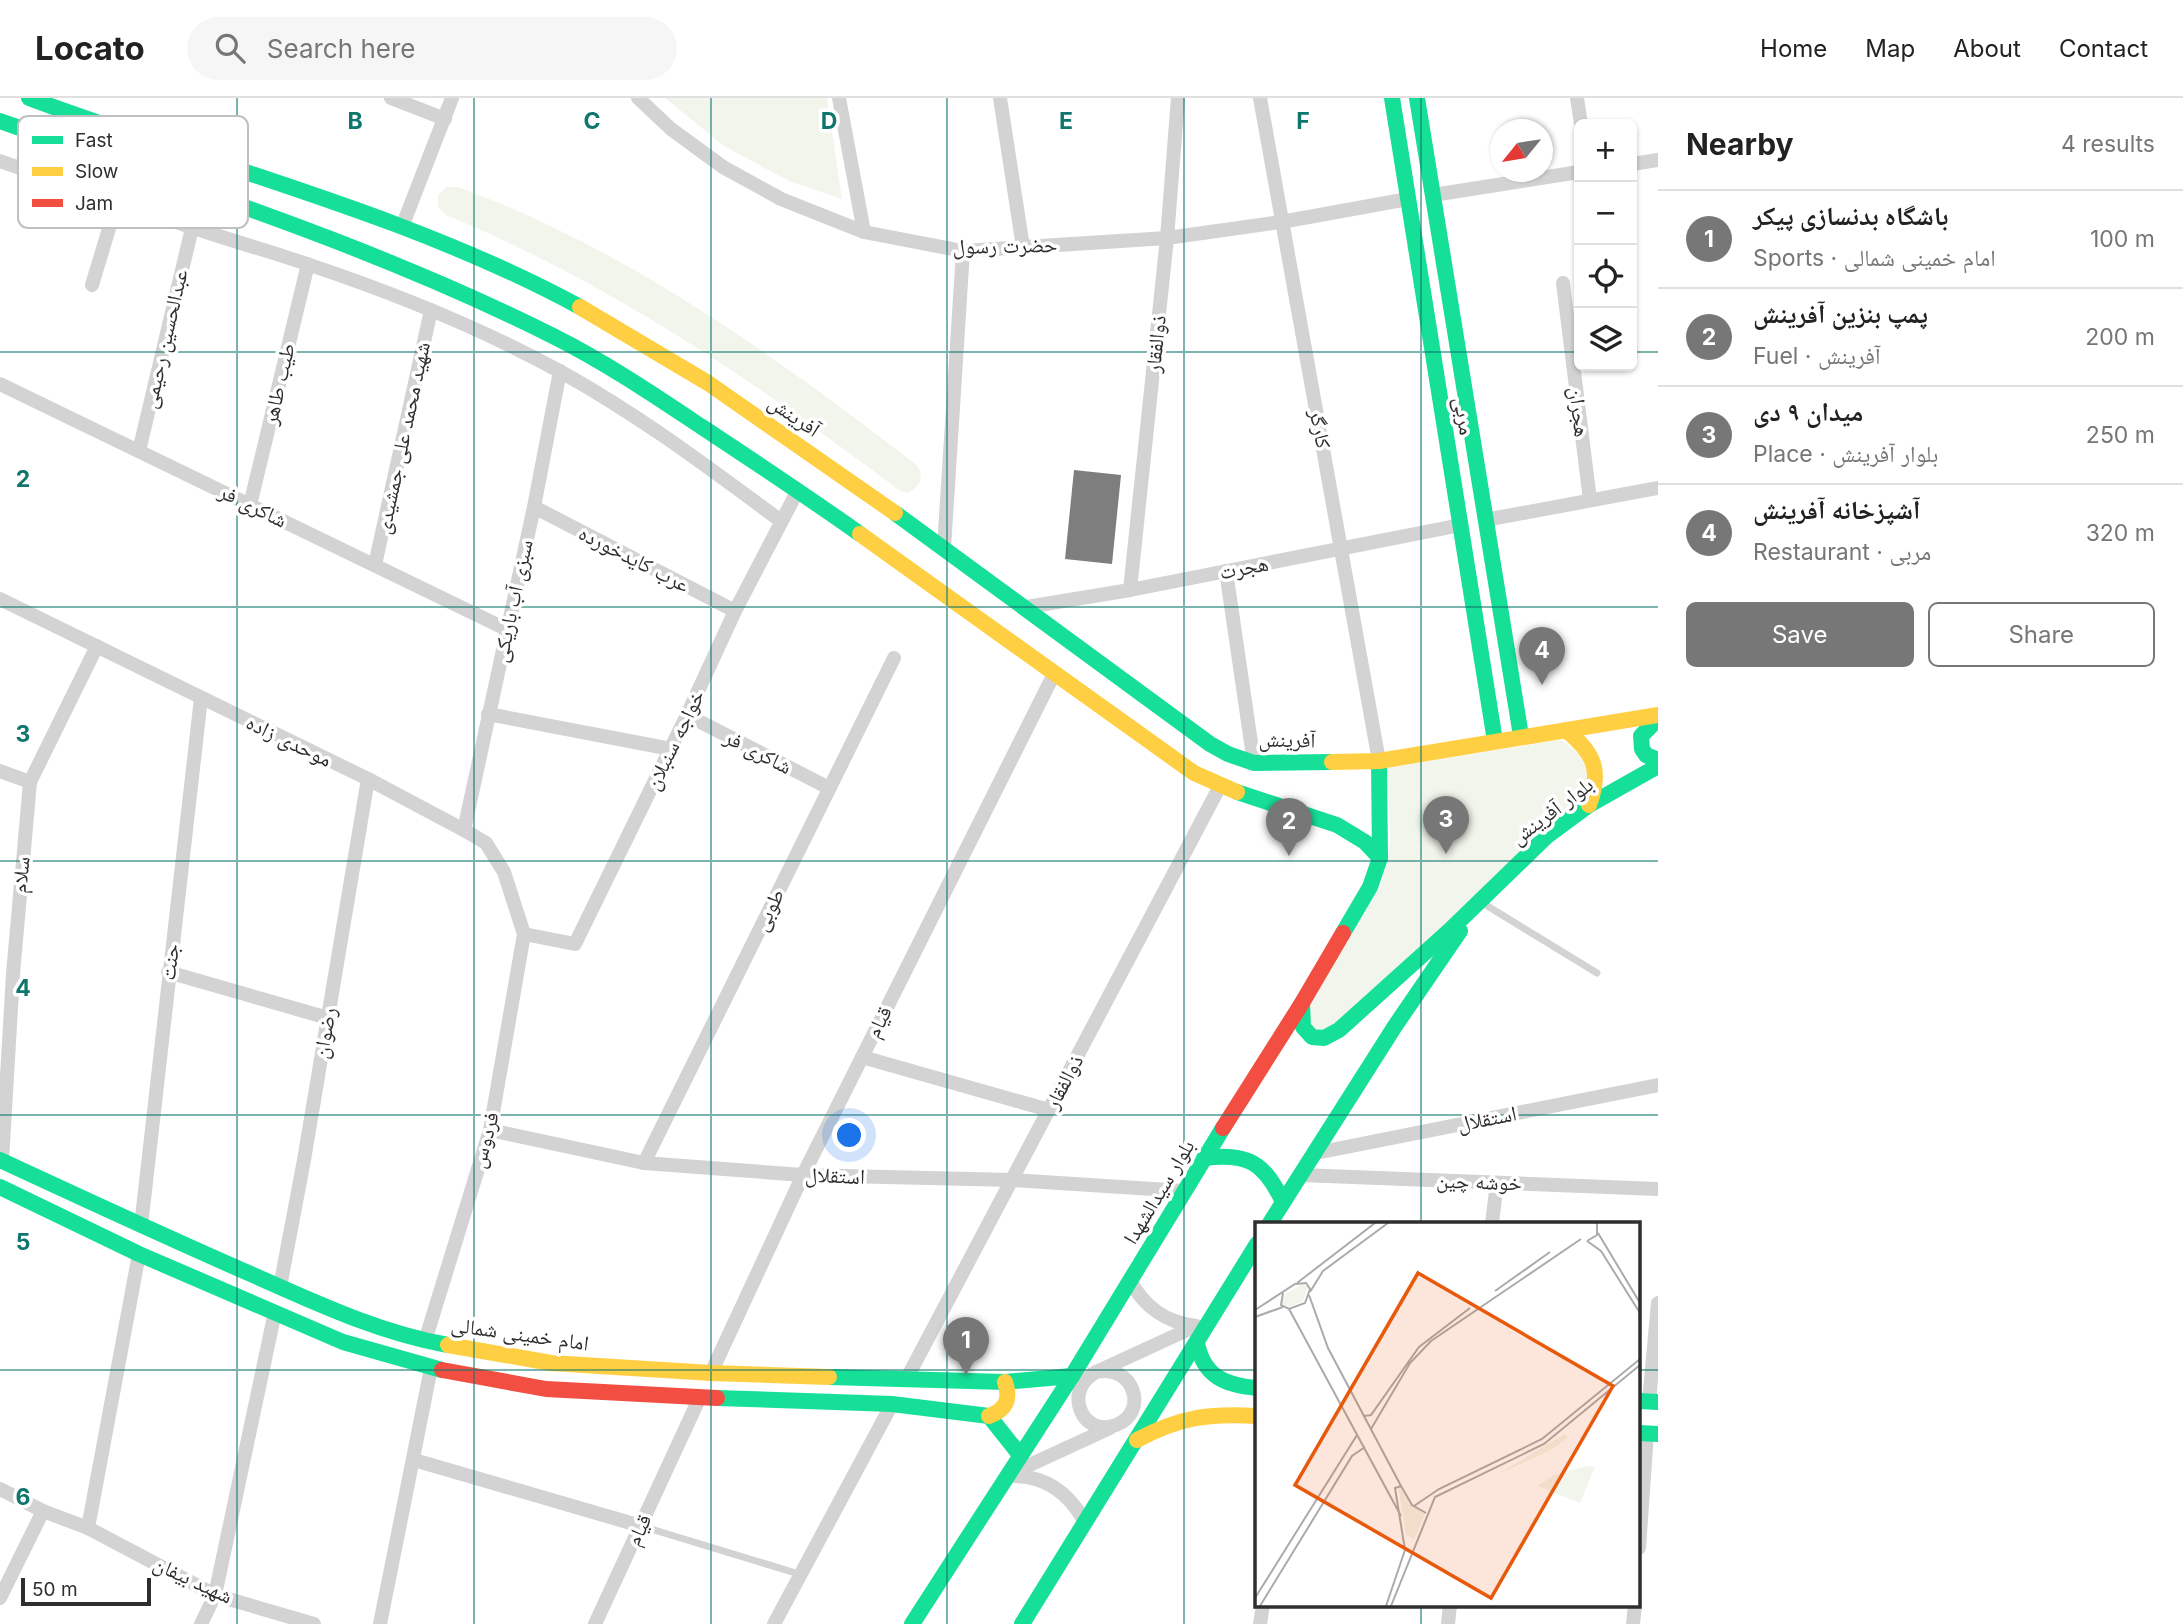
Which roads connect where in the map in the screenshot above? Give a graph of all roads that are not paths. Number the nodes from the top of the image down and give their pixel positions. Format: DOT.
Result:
graph roads {
  1 [pos="29,98"];
  2 [pos="391,98"];
  3 [pos="452,98"];
  4 [pos="638,98"];
  5 [pos="839,98"];
  6 [pos="1000,98"];
  7 [pos="1178,98"];
  8 [pos="1260,98"];
  9 [pos="1392,98"];
  10 [pos="1417,98"];
  11 [pos="1577,98"];
  12 [pos="69,105"];
  13 [pos="99,116"];
  14 [pos="445,119"];
  15 [pos="1580,119"];
  16 [pos="0,121"];
  17 [pos="18,127"];
  18 [pos="1658,160"];
  19 [pos="0,161"];
  20 [pos="1637,163"];
  21 [pos="18,167"];
  22 [pos="248,171"];
  23 [pos="1574,174"];
  24 [pos="1433,195"];
  25 [pos="1408,199"];
  26 [pos="248,209"];
  27 [pos="1281,222"];
  28 [pos="402,227"];
  29 [pos="109,228"];
  30 [pos="192,228"];
  31 [pos="864,232"];
  32 [pos="1167,238"];
  33 [pos="1023,247"];
  34 [pos="963,251"];
  35 [pos="308,264"];
  36 [pos="1563,282"];
  37 [pos="92,285"];
  38 [pos="431,310"];
  39 [pos="560,371"];
  40 [pos="1463,380"];
  41 [pos="1438,384"];
  42 [pos="2,391"];
  43 [pos="139,451"];
  44 [pos="1658,488"];
  45 [pos="798,490"];
  46 [pos="1590,500"];
  47 [pos="250,505"];
  48 [pos="534,507"];
  49 [pos="1485,520"];
  50 [pos="781,521"];
  51 [pos="1461,526"];
  52 [pos="944,548"];
  53 [pos="1343,548"];
  54 [pos="375,565"];
  55 [pos="1226,571"];
  56 [pos="1130,590"];
  57 [pos="0,599"];
  58 [pos="1027,607"];
  59 [pos="735,611"];
  60 [pos="506,629"];
  61 [pos="97,646"];
  62 [pos="894,658"];
  63 [pos="1054,674"];
  64 [pos="201,698"];
  65 [pos="488,714"];
  66 [pos="687,715"];
  67 [pos="1658,717"];
  68 [pos="1566,730"];
  69 [pos="1167,733"];
  70 [pos="1507,739"];
  71 [pos="671,749"];
  72 [pos="1658,760"];
  73 [pos="1379,761"];
  74 [pos="1254,763"];
  75 [pos="1658,766"];
  76 [pos="0,771"];
  77 [pos="368,779"];
  78 [pos="30,782"];
  79 [pos="1220,786"];
  80 [pos="830,788"];
  81 [pos="1589,805"];
  82 [pos="464,830"];
  83 [pos="1380,858"];
  84 [pos="1480,902"];
  85 [pos="524,934"];
  86 [pos="6,972"];
  87 [pos="168,972"];
  88 [pos="1597,973"];
  89 [pos="1303,1003"];
  90 [pos="328,1018"];
  91 [pos="862,1057"];
  92 [pos="1658,1085"];
  93 [pos="1049,1110"];
  94 [pos="490,1130"];
  95 [pos="1316,1153"];
  96 [pos="1204,1158"];
  97 [pos="1,1161"];
  98 [pos="644,1163"];
  99 [pos="803,1175"];
  100 [pos="1301,1175"];
  101 [pos="1012,1180"];
  102 [pos="1497,1183"];
  103 [pos="0,1187"];
  104 [pos="1658,1189"];
  105 [pos="1184,1191"];
  106 [pos="1283,1202"];
  107 [pos="1271,1222"];
  108 [pos="1492,1222"];
  109 [pos="141,1226"];
  110 [pos="1255,1247"];
  111 [pos="139,1254"];
  112 [pos="1130,1280"];
  113 [pos="280,1287"];
  114 [pos="1658,1303"];
  115 [pos="275,1312"];
  116 [pos="1202,1326"];
  117 [pos="425,1341"];
  118 [pos="1197,1343"];
  119 [pos="431,1368"];
  120 [pos="1096,1372"];
  121 [pos="711,1373"];
  122 [pos="1072,1376"];
  123 [pos="907,1378"];
  124 [pos="1005,1382"];
  125 [pos="1229,1384"];
  126 [pos="1255,1388"];
  127 [pos="701,1397"];
  128 [pos="1210,1401"];
  129 [pos="1648,1402"];
  130 [pos="892,1404"];
  131 [pos="1255,1415"];
  132 [pos="989,1416"];
  133 [pos="1114,1426"];
  134 [pos="1648,1433"];
  135 [pos="1133,1443"];
  136 [pos="1020,1455"];
  137 [pos="414,1460"];
  138 [pos="1007,1476"];
  139 [pos="0,1489"];
  140 [pos="43,1511"];
  141 [pos="1085,1522"];
  142 [pos="640,1526"];
  143 [pos="88,1528"];
  144 [pos="1640,1535"];
  145 [pos="799,1574"];
  146 [pos="215,1595"];
  147 [pos="0,1598"];
  148 [pos="927,1601"];
  149 [pos="1263,1606"];
  150 [pos="1450,1606"];
  151 [pos="1634,1606"];
  152 [pos="201,1624"];
  153 [pos="314,1624"];
  154 [pos="380,1624"];
  155 [pos="595,1624"];
  156 [pos="774,1624"];
  157 [pos="912,1624"];
  158 [pos="930,1624"];
  159 [pos="1021,1624"];
  160 [pos="1261,1624"];
  161 [pos="1448,1624"];
  162 [pos="1633,1624"];
  1 -- 12 [label="main road, آفرینش"];
  2 -- 14 [label="street"];
  3 -- 14 [label="street"];
  4 -- 31 [label="street, حضرت رسول"];
  5 -- 31 [label="street"];
  6 -- 33 [label="street"];
  7 -- 32 [label="street, ذوالفقار"];
  8 -- 27 [label="street, کارگر"];
  9 -- 25 [label="main road, مربی"];
  10 -- 24 [label="main road, مربی"];
  11 -- 15 [label="street"];
  12 -- 13 [label="main road, آفرینش"];
  14 -- 28 [label="street"];
  16 -- 17 [label="main road, آفرینش"];
  18 -- 20 [label="street"];
  19 -- 21 [label="street"];
  22 -- 28 [label="main road, آفرینش"];
  23 -- 24 [label="street"];
  24 -- 40 [label="main road, مربی"];
  25 -- 27 [label="street, حضرت رسول"];
  25 -- 41 [label="main road, مربی"];
  26 -- 45 [label="main road, آفرینش"];
  27 -- 32 [label="street, حضرت رسول"];
  27 -- 53 [label="street, کارگر"];
  28 -- 52 [label="main road, آفرینش"];
  29 -- 37 [label="street"];
  30 -- 35 [label="street"];
  30 -- 43 [label="street, عبدالحسین رحیمی"];
  31 -- 34 [label="street, حضرت رسول"];
  32 -- 33 [label="street, حضرت رسول"];
  32 -- 56 [label="street, ذوالفقار"];
  33 -- 34 [label="street, حضرت رسول"];
  34 -- 52 [label="street"];
  35 -- 38 [label="street"];
  35 -- 47 [label="street, طیب طاهر"];
  36 -- 46 [label="street, هجران"];
  38 -- 39 [label="street"];
  38 -- 54 [label="street, شهید محمد علی جمشیدی"];
  39 -- 48 [label="street, سبزی آب باریکی"];
  39 -- 50 [label="street"];
  40 -- 41 [label="main road"];
  40 -- 49 [label="main road, مربی"];
  41 -- 51 [label="main road, مربی"];
  42 -- 43 [label="street, شاکری فر"];
  43 -- 47 [label="street, شاکری فر"];
  44 -- 46 [label="street"];
  45 -- 50 [label="street, خواجه سنبلان"];
  45 -- 63 [label="main road, آفرینش"];
  46 -- 49 [label="street"];
  47 -- 54 [label="street, شاکری فر"];
  48 -- 59 [label="street, عرب کایدخورده"];
  48 -- 60 [label="street, سبزی آب باریکی"];
  49 -- 70 [label="main road, مربی"];
  50 -- 59 [label="street, خواجه سنبلان"];
  51 -- 53 [label="street, هجرت"];
  51 -- 70 [label="main road, مربی"];
  52 -- 58 [label="main road, آفرینش"];
  53 -- 55 [label="street, هجرت"];
  53 -- 73 [label="street, کارگر"];
  54 -- 60 [label="street, شاکری فر"];
  55 -- 56 [label="street, هجرت"];
  55 -- 74 [label="street"];
  56 -- 58 [label="street, هجرت"];
  57 -- 61 [label="street, موحدی زاده"];
  58 -- 69 [label="main road, آفرینش"];
  59 -- 66 [label="street, خواجه سنبلان"];
  60 -- 65 [label="street, سبزی آب باریکی"];
  61 -- 64 [label="street, موحدی زاده"];
  61 -- 78 [label="street, سلام"];
  62 -- 80 [label="street, طوبی"];
  63 -- 69 [label="main road, آفرینش"];
  63 -- 91 [label="street, قیام"];
  64 -- 77 [label="street, موحدی زاده"];
  64 -- 87 [label="street, جنت"];
  65 -- 71 [label="street"];
  65 -- 82 [label="street, سبزی آب باریکی"];
  66 -- 71 [label="street, خواجه سنبلان"];
  66 -- 80 [label="street, شاکری فر"];
  67 -- 68 [label="main road"];
  67 -- 72 [label="main road"];
  68 -- 70 [label="main road"];
  68 -- 81 [label="main road"];
  69 -- 74 [label="main road, آفرینش"];
  69 -- 79 [label="main road, آفرینش"];
  70 -- 73 [label="main road, آفرینش"];
  71 -- 85 [label="street, خواجه سنبلان"];
  73 -- 74 [label="main road, آفرینش"];
  73 -- 83 [label="main road, بلوار سیدالشهدا"];
  75 -- 81 [label="main road, بلوار آفرینش"];
  76 -- 78 [label="street"];
  77 -- 82 [label="street, موحدی زاده"];
  77 -- 90 [label="street, رضوان"];
  78 -- 86 [label="street, سلام"];
  79 -- 83 [label="main road, آفرینش"];
  79 -- 93 [label="street, ذوالفقار"];
  80 -- 98 [label="street, طوبی"];
  81 -- 84 [label="main road, بلوار آفرینش"];
  82 -- 85 [label="street, موحدی زاده"];
  83 -- 89 [label="main road, بلوار سیدالشهدا"];
  84 -- 88 [label="lane"];
  84 -- 89 [label="main road"];
  84 -- 95 [label="main road"];
  85 -- 94 [label="street, فردوس"];
  86 -- 97 [label="street, سلام"];
  87 -- 90 [label="street"];
  87 -- 109 [label="street, جنت"];
  89 -- 96 [label="main road, بلوار سیدالشهدا"];
  90 -- 113 [label="street, رضوان"];
  91 -- 93 [label="street"];
  91 -- 99 [label="street, قیام"];
  92 -- 95 [label="street, استقلال"];
  93 -- 101 [label="street, ذوالفقار"];
  94 -- 98 [label="street, استقلال"];
  94 -- 117 [label="street, فردوس"];
  95 -- 100 [label="main road"];
  96 -- 105 [label="main road, بلوار سیدالشهدا"];
  96 -- 106 [label="main road"];
  97 -- 109 [label="main road, امام خمینی شمالی"];
  98 -- 99 [label="street, استقلال"];
  99 -- 101 [label="street, استقلال"];
  99 -- 121 [label="street, قیام"];
  100 -- 102 [label="street, خوشه چین"];
  100 -- 106 [label="main road"];
  101 -- 105 [label="street, استقلال"];
  101 -- 123 [label="street, ذوالفقار"];
  102 -- 104 [label="street, خوشه چین"];
  102 -- 108 [label="street"];
  103 -- 111 [label="main road"];
  105 -- 112 [label="main road, بلوار سیدالشهدا"];
  106 -- 107 [label="main road"];
  109 -- 113 [label="main road, امام خمینی شمالی"];
  110 -- 116 [label="main road"];
  111 -- 115 [label="main road"];
  111 -- 143 [label="street"];
  112 -- 116 [label="street"];
  112 -- 122 [label="main road, بلوار سیدالشهدا"];
  113 -- 117 [label="main road, امام خمینی شمالی"];
  114 -- 129 [label="street"];
  115 -- 119 [label="main road"];
  115 -- 146 [label="street"];
  116 -- 118 [label="main road"];
  116 -- 120 [label="street"];
  117 -- 121 [label="main road, امام خمینی شمالی"];
  118 -- 125 [label="main road"];
  118 -- 135 [label="main road"];
  119 -- 127 [label="main road"];
  119 -- 137 [label="street"];
  120 -- 133 [label="street"];
  120 -- 133 [label="street"];
  121 -- 123 [label="main road, امام خمینی شمالی"];
  122 -- 124 [label="main road, امام خمینی شمالی"];
  122 -- 136 [label="main road, بلوار سیدالشهدا"];
  123 -- 124 [label="main road, امام خمینی شمالی"];
  124 -- 132 [label="main road"];
  125 -- 126 [label="main road"];
  125 -- 128 [label="main road"];
  127 -- 130 [label="main road"];
  127 -- 142 [label="street, قیام"];
  128 -- 131 [label="main road"];
  128 -- 135 [label="main road"];
  130 -- 132 [label="main road"];
  130 -- 145 [label="street"];
  132 -- 136 [label="main road"];
  133 -- 138 [label="street"];
  134 -- 144 [label="street"];
  135 -- 141 [label="main road"];
  136 -- 138 [label="main road, بلوار سیدالشهدا"];
  137 -- 142 [label="street"];
  137 -- 154 [label="street"];
  138 -- 141 [label="street"];
  138 -- 148 [label="main road, بلوار سیدالشهدا"];
  139 -- 140 [label="street, شهید بیفان"];
  140 -- 143 [label="street, شهید بیفان"];
  140 -- 147 [label="street"];
  141 -- 159 [label="main road"];
  142 -- 145 [label="lane"];
  142 -- 155 [label="street, قیام"];
  143 -- 146 [label="street, شهید بیفان"];
  145 -- 156 [label="street"];
  146 -- 152 [label="street"];
  146 -- 153 [label="street, شهید بیفان"];
  148 -- 157 [label="main road, بلوار سیدالشهدا"];
  148 -- 158 [label="main road"];
  149 -- 160 [label="street"];
  150 -- 161 [label="street"];
  151 -- 162 [label="street"];
}
